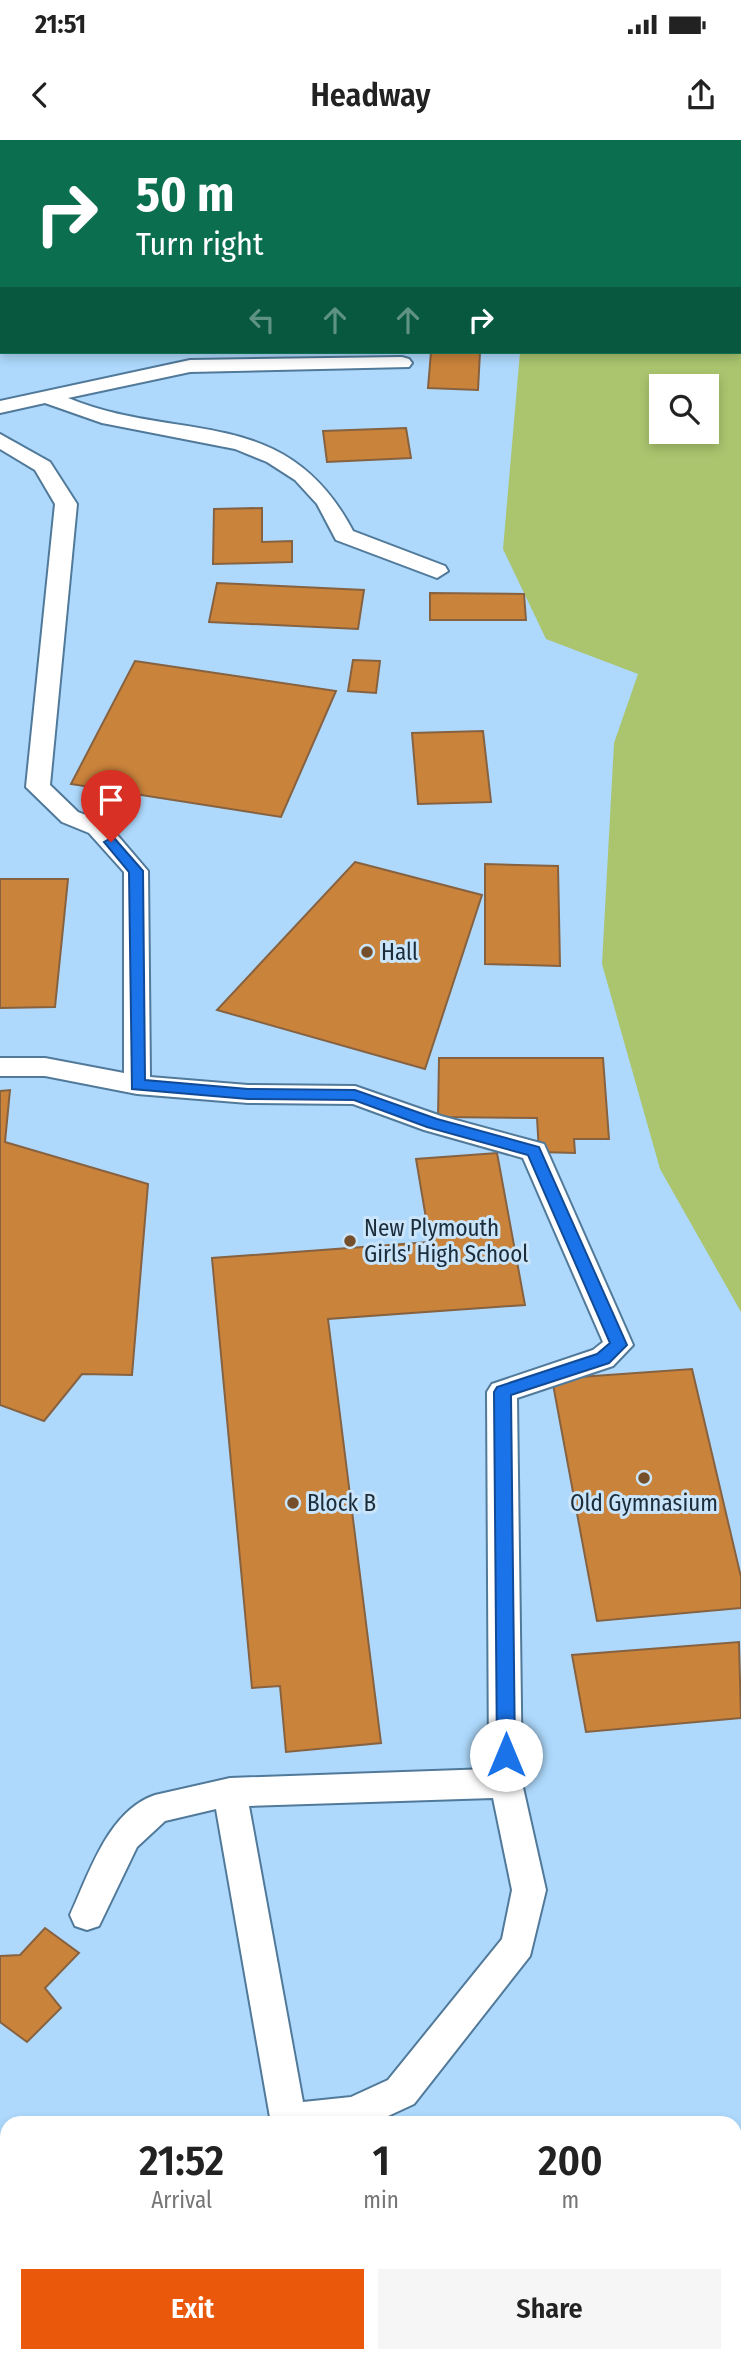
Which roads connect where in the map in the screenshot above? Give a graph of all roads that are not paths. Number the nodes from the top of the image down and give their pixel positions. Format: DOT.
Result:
graph roads {
  1 [pos="401,363"];
  2 [pos="47,397"];
  3 [pos="0,407"];
  4 [pos="0,440"];
  5 [pos="437,571"];
  6 [pos="0,1067"];
  7 [pos="137,1085"];
  8 [pos="506,1783"];
  9 [pos="229,1792"];
  10 [pos="87,1915"];
  11 [pos="287,2116"];
  12 [pos="359,2116"];
  1 -- 2 [label="lane"];
  2 -- 3 [label="lane"];
  2 -- 5 [label="lane"];
  4 -- 7 [label="lane"];
  6 -- 7 [label="lane"];
  7 -- 8 [label="lane"];
  8 -- 9 [label="lane"];
  8 -- 12 [label="lane"];
  9 -- 10 [label="lane"];
  9 -- 11 [label="lane"];
}
